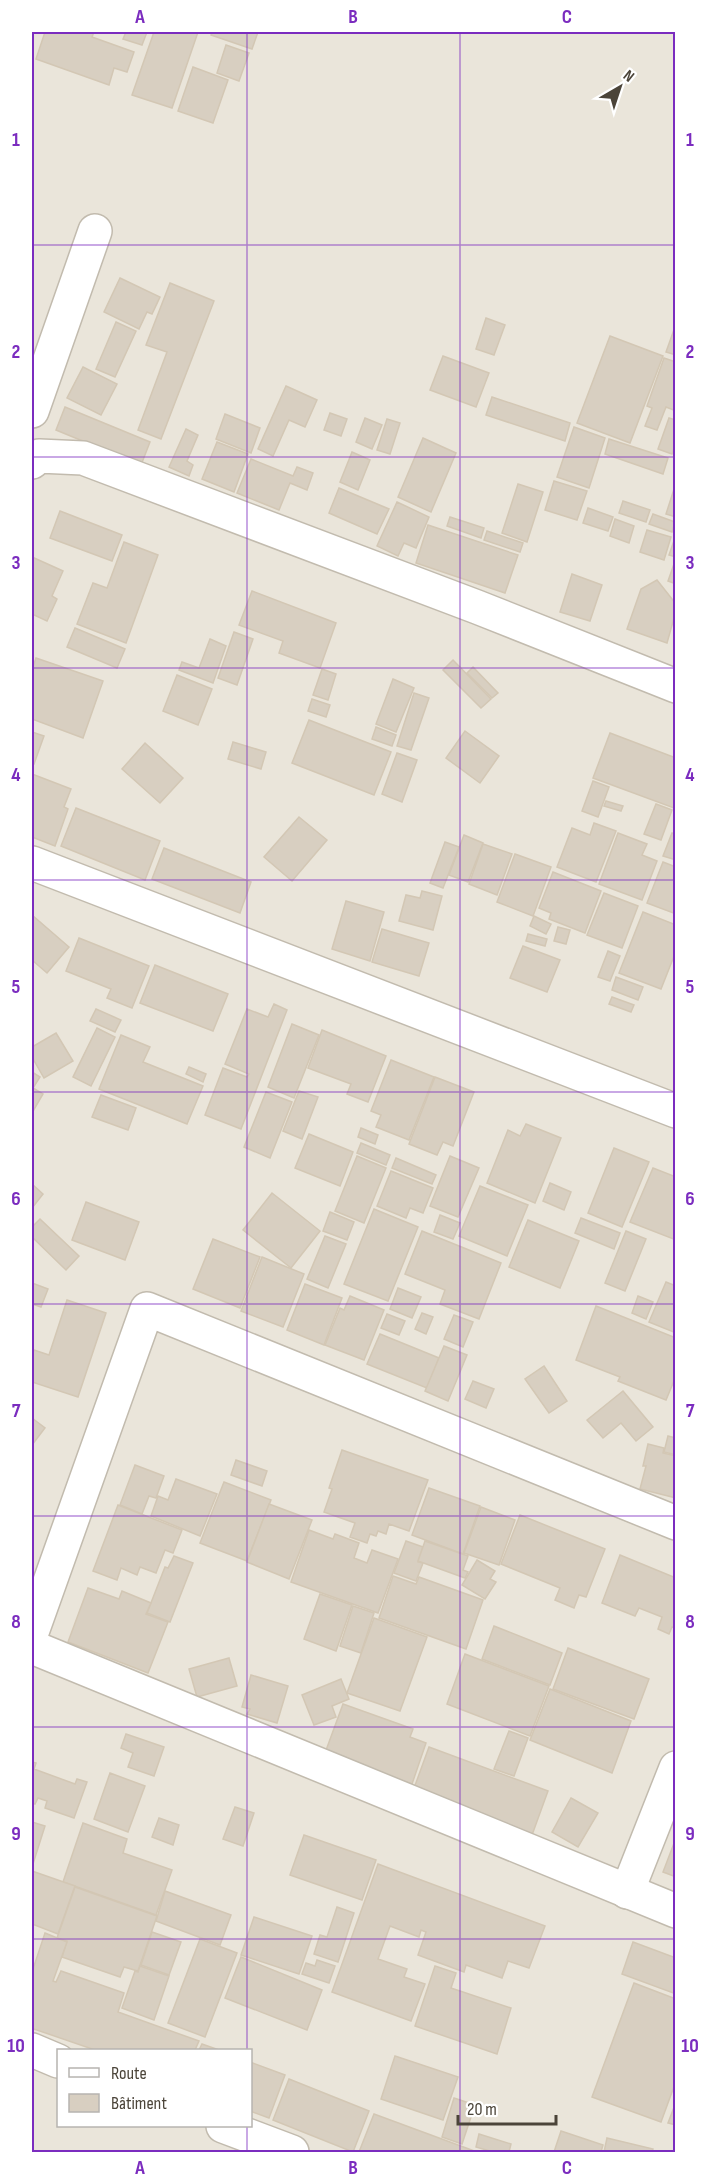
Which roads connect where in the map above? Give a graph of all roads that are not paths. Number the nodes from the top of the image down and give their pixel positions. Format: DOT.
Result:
graph roads {
  1 [pos="95,231"];
  2 [pos="32,411"];
  3 [pos="32,462"];
  4 [pos="675,686"];
  5 [pos="32,863"];
  6 [pos="675,1111"];
  7 [pos="675,1523"];
  8 [pos="32,1632"];
  9 [pos="32,1647"];
  10 [pos="675,1768"];
  11 [pos="627,1892"];
  12 [pos="675,1911"];
  13 [pos="32,2050"];
  14 [pos="57,2061"];
  15 [pos="226,2127"];
  16 [pos="292,2152"];
  1 -- 2 [label="street"];
  3 -- 4 [label="street"];
  5 -- 6 [label="street"];
  7 -- 8 [label="street"];
  9 -- 11 [label="street"];
  10 -- 11 [label="street"];
  11 -- 12 [label="street"];
  13 -- 14 [label="street"];
  15 -- 16 [label="street"];
}
